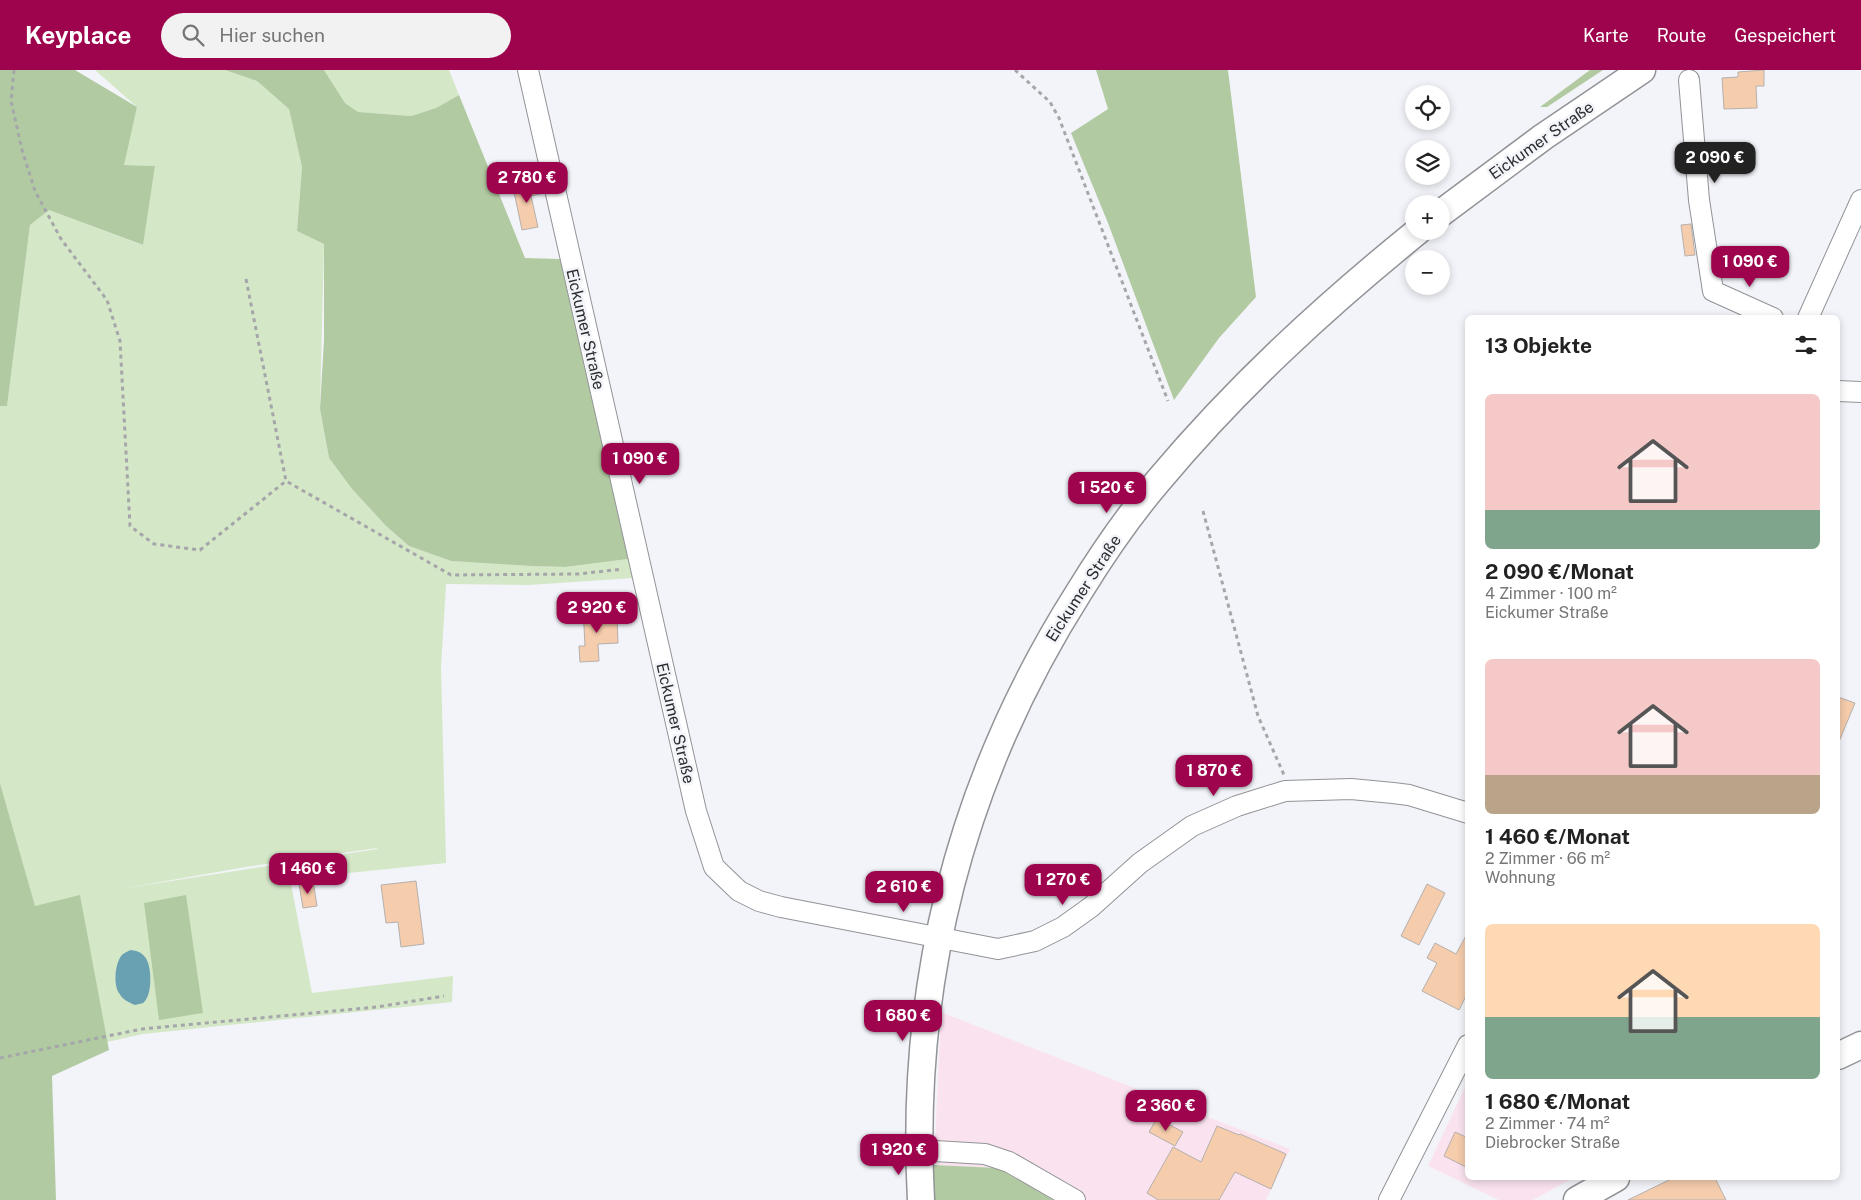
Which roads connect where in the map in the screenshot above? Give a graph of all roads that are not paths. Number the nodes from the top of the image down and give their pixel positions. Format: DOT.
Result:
graph roads {
  1 [pos="528,70"];
  2 [pos="1642,70"];
  3 [pos="1690,80"];
  4 [pos="1861,200"];
  5 [pos="1450,206"];
  6 [pos="1407,240"];
  7 [pos="1766,315"];
  8 [pos="1809,315"];
  9 [pos="1840,391"];
  10 [pos="1861,392"];
  11 [pos="1465,812"];
  12 [pos="939,938"];
  13 [pos="1861,1045"];
  14 [pos="1465,1051"];
  15 [pos="1840,1055"];
  16 [pos="918,1150"];
  17 [pos="1612,1180"];
  18 [pos="921,1200"];
  19 [pos="1075,1200"];
  20 [pos="1389,1200"];
  21 [pos="1577,1200"];
  1 -- 12 [label="street, Eickumer Straße"];
  2 -- 5 [label="main road, Eickumer Straße"];
  3 -- 7 [label="street"];
  4 -- 8 [label="street"];
  6 -- 12 [label="main road, Eickumer Straße"];
  9 -- 10 [label="street"];
  11 -- 12 [label="street, Eickumer Straße"];
  12 -- 16 [label="main road, Eickumer Straße"];
  13 -- 15 [label="main road"];
  14 -- 20 [label="street"];
  16 -- 18 [label="main road, Eickumer Straße"];
  16 -- 19 [label="street"];
  17 -- 21 [label="main road"];
}
